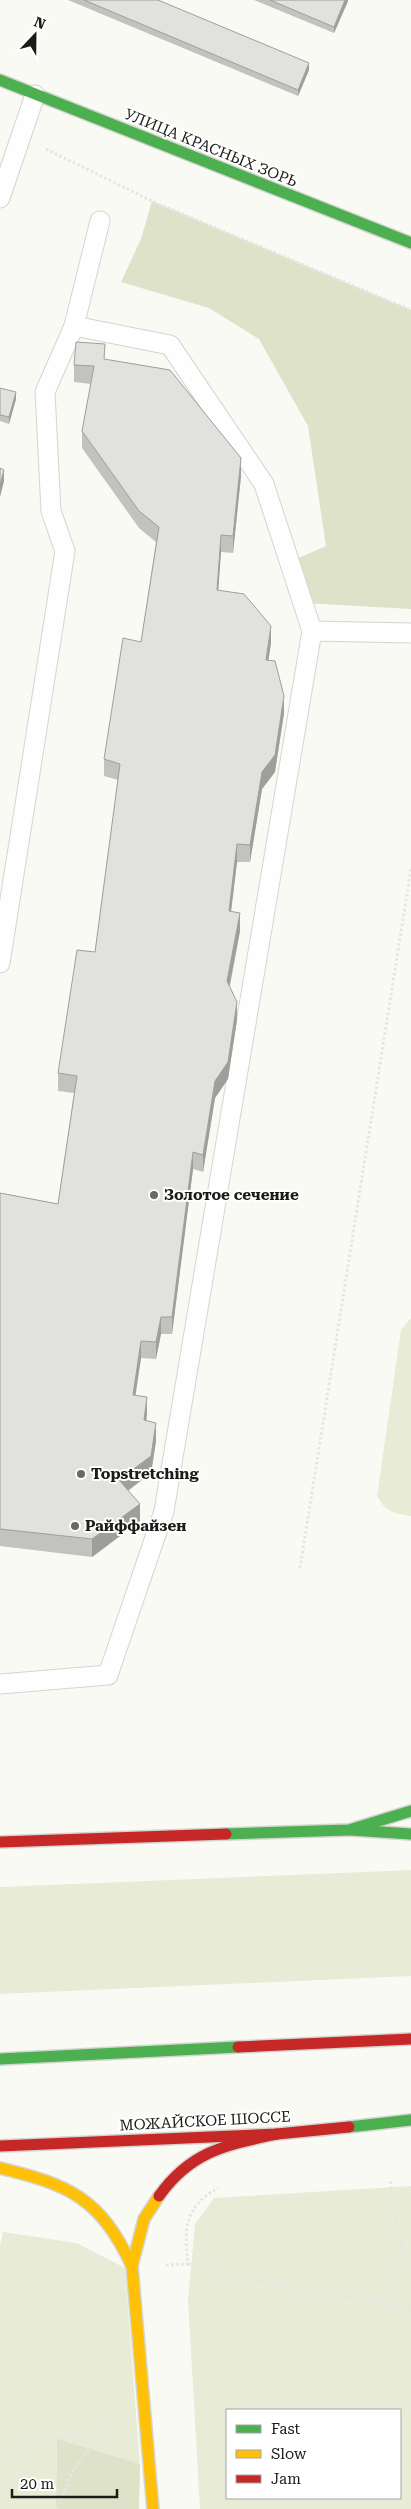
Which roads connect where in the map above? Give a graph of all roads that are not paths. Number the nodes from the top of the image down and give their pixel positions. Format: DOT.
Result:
graph roads {
  1 [pos="0,80"];
  2 [pos="35,95"];
  3 [pos="0,198"];
  4 [pos="100,221"];
  5 [pos="411,243"];
  6 [pos="74,326"];
  7 [pos="312,631"];
  8 [pos="411,633"];
  9 [pos="0,964"];
  10 [pos="0,1684"];
  11 [pos="411,1811"];
  12 [pos="349,1830"];
  13 [pos="411,1834"];
  14 [pos="0,1842"];
  15 [pos="411,2039"];
  16 [pos="0,2059"];
  17 [pos="411,2120"];
  18 [pos="277,2134"];
  19 [pos="0,2146"];
  20 [pos="0,2168"];
  21 [pos="132,2266"];
  22 [pos="153,2509"];
  1 -- 2 [label="main road, УЛИЦА КРАСНЫХ ЗОРЬ"];
  2 -- 3 [label="lane"];
  2 -- 5 [label="main road, УЛИЦА КРАСНЫХ ЗОРЬ"];
  4 -- 6 [label="lane"];
  6 -- 7 [label="lane"];
  6 -- 9 [label="lane"];
  7 -- 8 [label="lane"];
  7 -- 10 [label="lane"];
  11 -- 12 [label="main road"];
  12 -- 13 [label="main road"];
  12 -- 14 [label="main road"];
  15 -- 16 [label="main road"];
  17 -- 18 [label="main road, МОЖАЙСКОЕ ШОССЕ"];
  18 -- 19 [label="main road, МОЖАЙСКОЕ ШОССЕ"];
  18 -- 21 [label="main road"];
  20 -- 21 [label="main road"];
  21 -- 22 [label="main road"];
}
